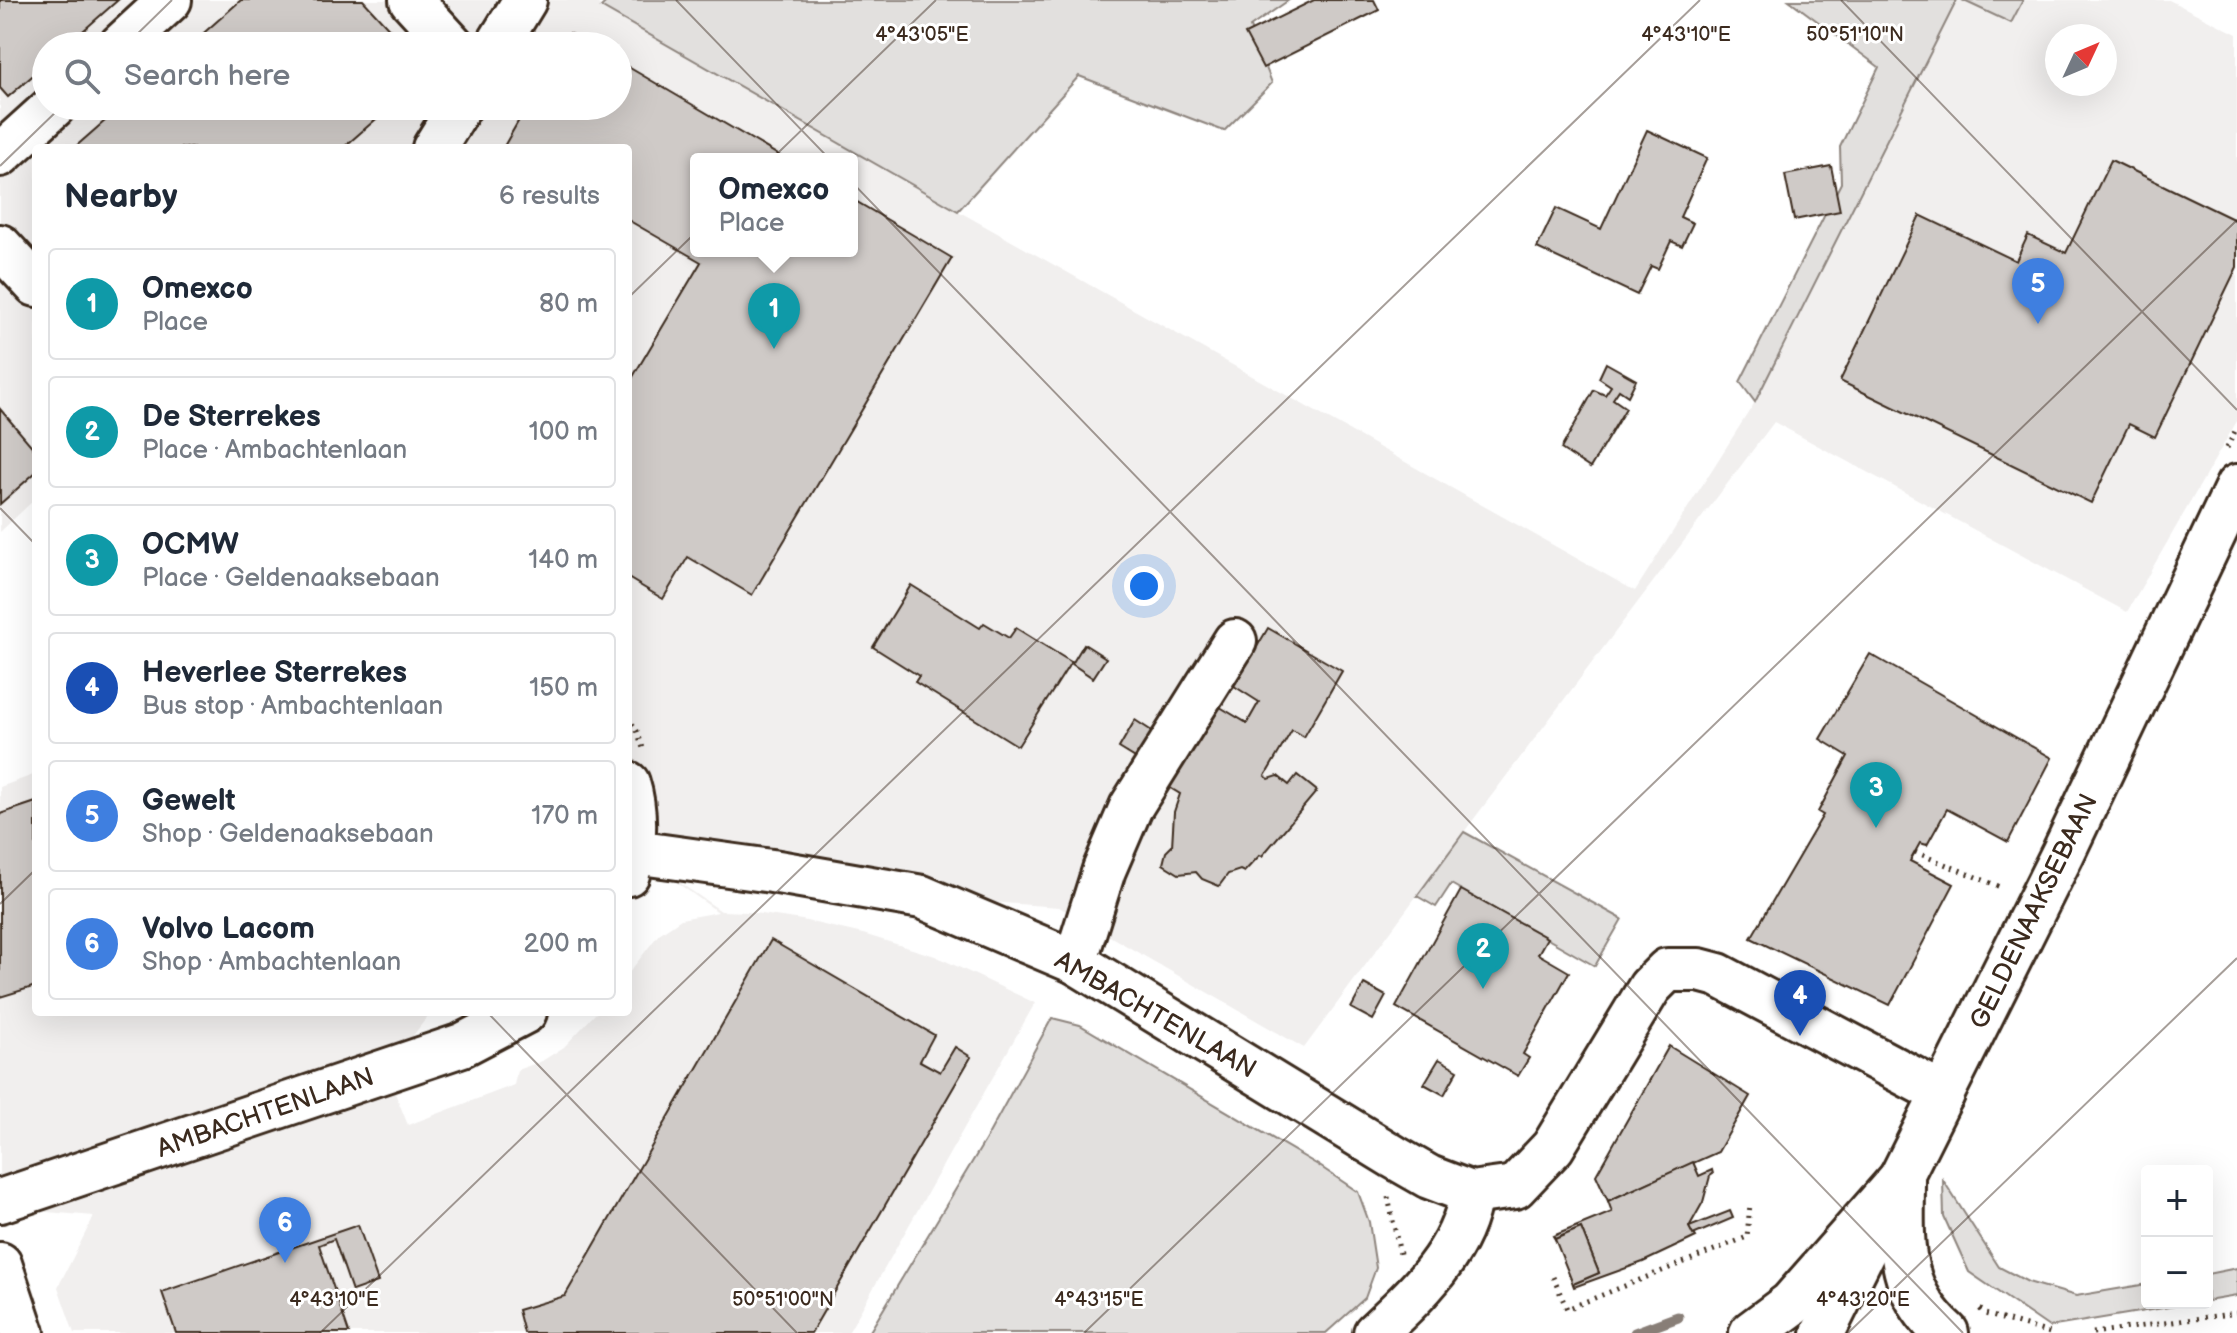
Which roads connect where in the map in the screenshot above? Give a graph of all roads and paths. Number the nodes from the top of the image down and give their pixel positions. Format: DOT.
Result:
graph roads {
  1 [pos="170,0"];
  2 [pos="411,0"];
  3 [pos="525,0"];
  4 [pos="135,32"];
  5 [pos="440,32"];
  6 [pos="506,32"];
  7 [pos="41,120"];
  8 [pos="451,120"];
  9 [pos="436,144"];
  10 [pos="12,150"];
  11 [pos="0,246"];
  12 [pos="32,281"];
  13 [pos="2237,486"];
  14 [pos="1235,641"];
  15 [pos="632,797"];
  16 [pos="632,832"];
  17 [pos="1915,852"];
  18 [pos="632,863"];
  19 [pos="1988,881"];
  20 [pos="1075,962"];
  21 [pos="517,1016"];
  22 [pos="1943,1094"];
  23 [pos="1902,1178"];
  24 [pos="1471,1193"];
  25 [pos="0,1201"];
  26 [pos="1750,1204"];
  27 [pos="0,1264"];
  28 [pos="1553,1277"];
  29 [pos="2237,1313"];
  30 [pos="1961,1319"];
  31 [pos="1387,1322"];
  32 [pos="23,1333"];
  33 [pos="1752,1333"];
  34 [pos="1823,1333"];
  35 [pos="2050,1333"];
  36 [pos="2093,1333"];
  1 -- 4 [label="street"];
  2 -- 5 [label="street"];
  3 -- 6 [label="street"];
  7 -- 10 [label="street"];
  8 -- 9 [label="street"];
  11 -- 12 [label="street"];
  13 -- 22 [label="street, GELDENAAKSEBAAN"];
  14 -- 20 [label="street"];
  15 -- 16 [label="street, AMBACHTENLAAN"];
  17 -- 19 [label="path"];
  18 -- 20 [label="street, AMBACHTENLAAN"];
  20 -- 24 [label="street, AMBACHTENLAAN"];
  21 -- 25 [label="street, AMBACHTENLAAN"];
  22 -- 23 [label="street, GELDENAAKSEBAAN"];
  22 -- 24 [label="street, AMBACHTENLAAN"];
  23 -- 30 [label="highway"];
  23 -- 33 [label="highway"];
  23 -- 34 [label="street, GELDENAAKSEBAAN"];
  24 -- 31 [label="street"];
  26 -- 28 [label="path"];
  27 -- 32 [label="street"];
  29 -- 36 [label="path"];
  30 -- 35 [label="path"];
}
